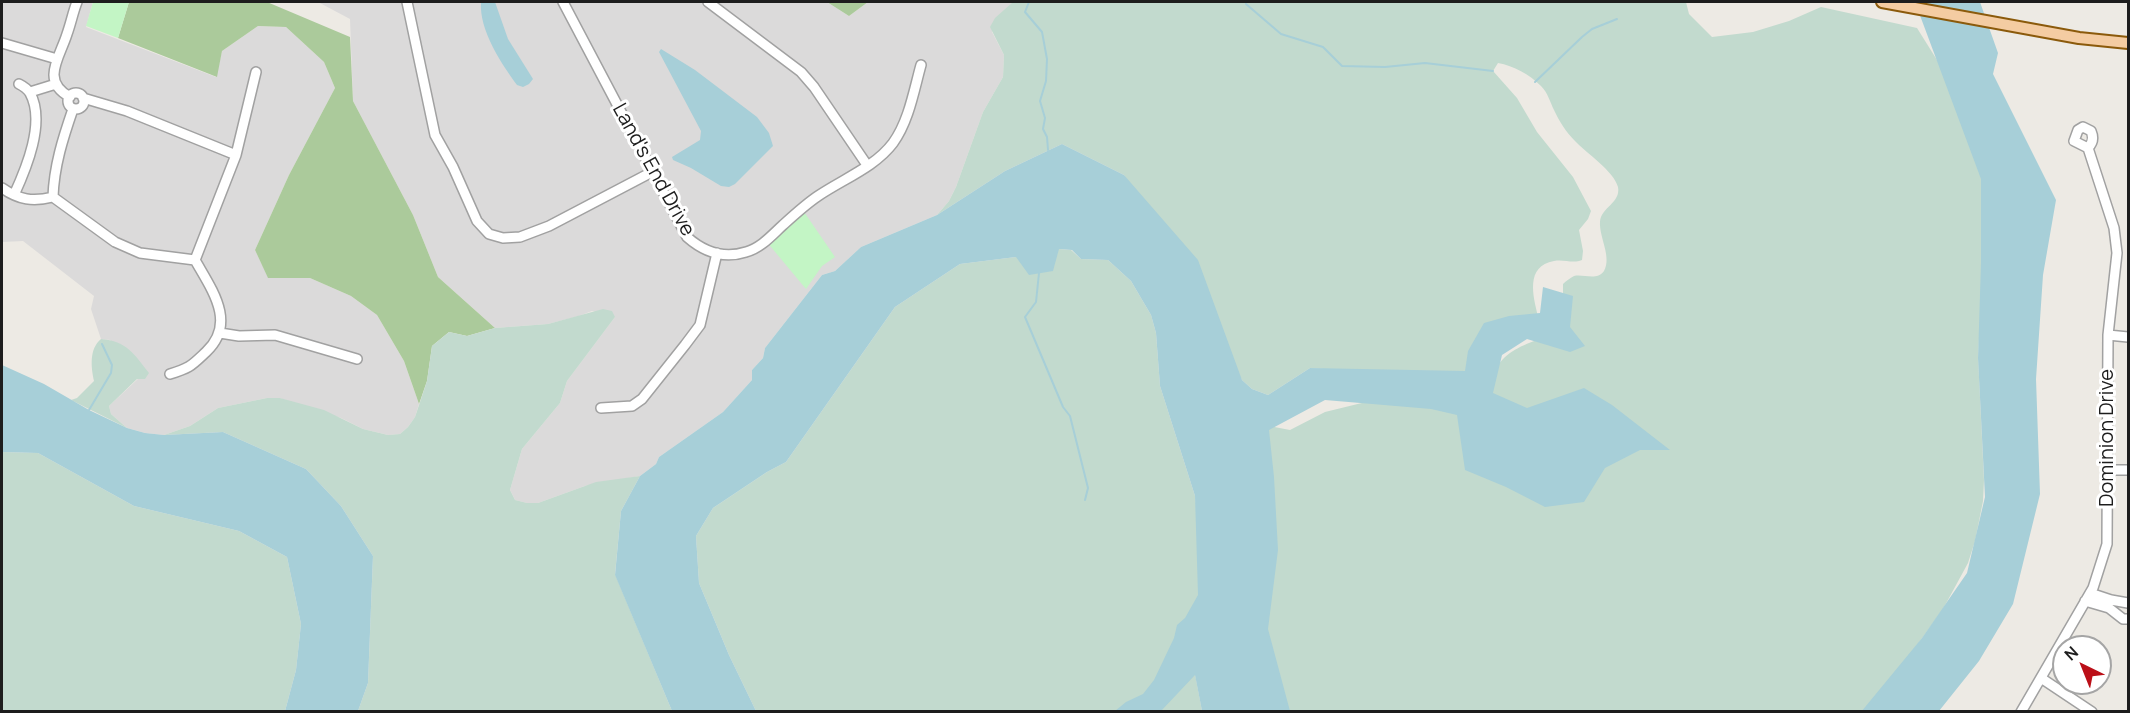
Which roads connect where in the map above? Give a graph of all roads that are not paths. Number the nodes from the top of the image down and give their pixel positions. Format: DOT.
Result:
graph roads {
  1 [pos="77,2"];
  2 [pos="407,2"];
  3 [pos="564,2"];
  4 [pos="708,2"];
  5 [pos="1882,2"];
  6 [pos="2,43"];
  7 [pos="2128,43"];
  8 [pos="57,59"];
  9 [pos="921,65"];
  10 [pos="256,72"];
  11 [pos="19,84"];
  12 [pos="56,84"];
  13 [pos="30,92"];
  14 [pos="70,97"];
  15 [pos="83,98"];
  16 [pos="73,109"];
  17 [pos="2088,148"];
  18 [pos="236,155"];
  19 [pos="867,165"];
  20 [pos="652,172"];
  21 [pos="2,188"];
  22 [pos="14,195"];
  23 [pos="53,197"];
  24 [pos="717,253"];
  25 [pos="195,260"];
  26 [pos="220,333"];
  27 [pos="2108,335"];
  28 [pos="2128,337"];
  29 [pos="357,358"];
  30 [pos="170,374"];
  31 [pos="601,408"];
  32 [pos="2108,470"];
  33 [pos="2128,470"];
  34 [pos="2088,597"];
  35 [pos="2128,603"];
  36 [pos="2110,604"];
  37 [pos="2128,619"];
  38 [pos="2041,678"];
  39 [pos="2021,711"];
  40 [pos="2092,711"];
  1 -- 8 [label="street"];
  2 -- 20 [label="street"];
  3 -- 20 [label="street, Land's End Drive"];
  4 -- 19 [label="street"];
  5 -- 7 [label="main road"];
  6 -- 8 [label="street"];
  8 -- 12 [label="street"];
  9 -- 19 [label="street, Land's End Drive"];
  10 -- 18 [label="street"];
  11 -- 13 [label="street"];
  12 -- 13 [label="street"];
  12 -- 14 [label="street"];
  13 -- 22 [label="street"];
  14 -- 15 [label="street"];
  14 -- 16 [label="street"];
  15 -- 16 [label="street"];
  15 -- 18 [label="street"];
  16 -- 23 [label="street"];
  17 -- 27 [label="street, Dominion Drive"];
  18 -- 25 [label="street"];
  19 -- 24 [label="street, Land's End Drive"];
  20 -- 24 [label="street, Land's End Drive"];
  21 -- 22 [label="street"];
  22 -- 23 [label="street"];
  23 -- 25 [label="street"];
  24 -- 31 [label="street"];
  25 -- 26 [label="street"];
  26 -- 29 [label="street"];
  26 -- 30 [label="street"];
  27 -- 28 [label="street"];
  27 -- 32 [label="street, Dominion Drive"];
  32 -- 33 [label="street"];
  32 -- 34 [label="street, Dominion Drive"];
  34 -- 36 [label="street"];
  34 -- 38 [label="street, Dominion Drive"];
  35 -- 36 [label="street"];
  36 -- 37 [label="street"];
  38 -- 39 [label="street, Dominion Drive"];
  38 -- 40 [label="street"];
}
